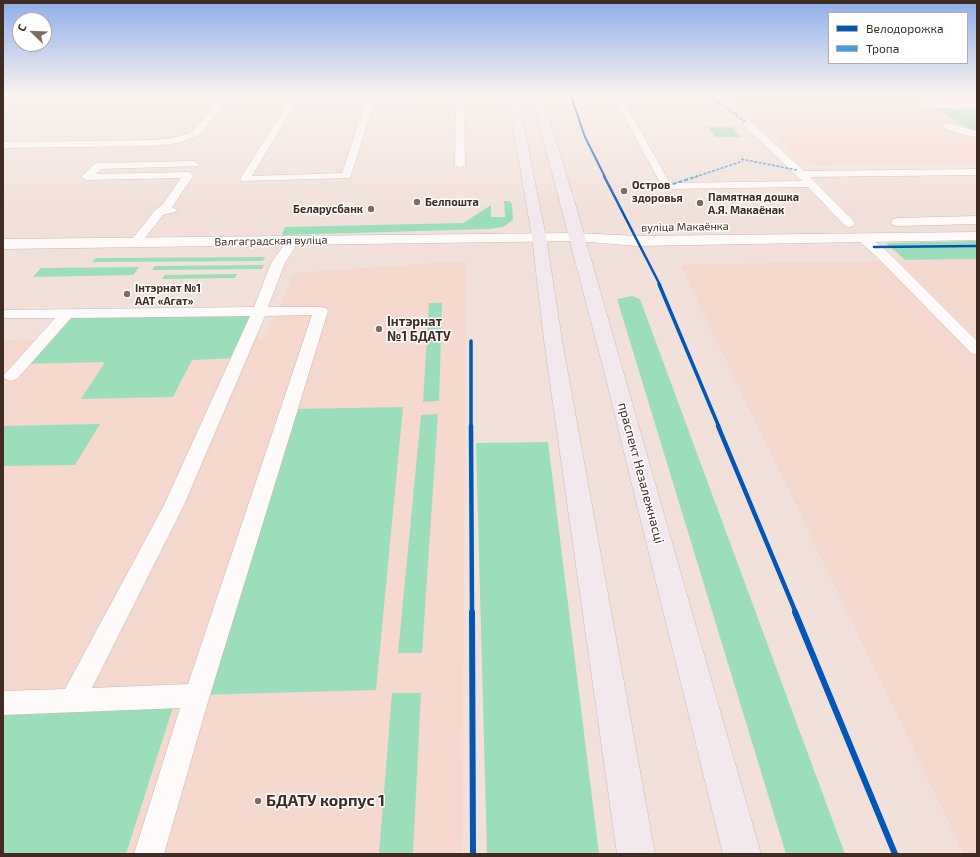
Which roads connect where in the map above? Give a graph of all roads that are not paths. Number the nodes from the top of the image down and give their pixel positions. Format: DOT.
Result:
graph roads {
  1 [pos="196,133"];
  2 [pos="273,133"];
  3 [pos="360,133"];
  4 [pos="460,133"];
  5 [pos="519,133"];
  6 [pos="547,133"];
  7 [pos="637,133"];
  8 [pos="758,133"];
  9 [pos="3,145"];
  10 [pos="194,164"];
  11 [pos="460,165"];
  12 [pos="977,172"];
  13 [pos="801,174"];
  14 [pos="811,184"];
  15 [pos="189,192"];
  16 [pos="159,212"];
  17 [pos="977,220"];
  18 [pos="881,222"];
  19 [pos="849,223"];
  20 [pos="865,223"];
  21 [pos="826,224"];
  22 [pos="748,225"];
  23 [pos="977,236"];
  24 [pos="539,237"];
  25 [pos="577,237"];
  26 [pos="863,238"];
  27 [pos="292,241"];
  28 [pos="136,243"];
  29 [pos="3,244"];
  30 [pos="259,312"];
  31 [pos="3,314"];
  32 [pos="66,314"];
  33 [pos="977,350"];
  34 [pos="11,376"];
  35 [pos="197,695"];
  36 [pos="72,701"];
  37 [pos="3,703"];
  38 [pos="149,854"];
  39 [pos="636,854"];
  40 [pos="742,854"];
  1 -- 9 [label="lane"];
  2 -- 3 [label="lane"];
  4 -- 11 [label="lane"];
  5 -- 24 [label="main road"];
  6 -- 25 [label="main road, праспект Незалежнасці"];
  7 -- 14 [label="lane"];
  8 -- 13 [label="lane"];
  10 -- 16 [label="lane"];
  12 -- 13 [label="lane"];
  13 -- 14 [label="lane"];
  14 -- 19 [label="lane"];
  15 -- 16 [label="lane"];
  16 -- 28 [label="lane"];
  17 -- 18 [label="street"];
  19 -- 20 [label="street"];
  19 -- 21 [label="street"];
  22 -- 25 [label="street, вуліца Макаёнка"];
  23 -- 26 [label="street, вуліца Макаёнка"];
  24 -- 25 [label="street, Валгаградская вуліца"];
  24 -- 27 [label="street, Валгаградская вуліца"];
  24 -- 39 [label="main road"];
  25 -- 26 [label="street, вуліца Макаёнка"];
  25 -- 40 [label="main road, праспект Незалежнасці"];
  26 -- 33 [label="lane"];
  27 -- 28 [label="street, Валгаградская вуліца"];
  27 -- 30 [label="lane"];
  28 -- 29 [label="street, Валгаградская вуліца"];
  30 -- 32 [label="lane"];
  30 -- 35 [label="lane"];
  30 -- 36 [label="lane"];
  31 -- 32 [label="lane"];
  32 -- 34 [label="lane"];
  35 -- 36 [label="lane"];
  35 -- 38 [label="lane"];
  36 -- 37 [label="lane"];
}
